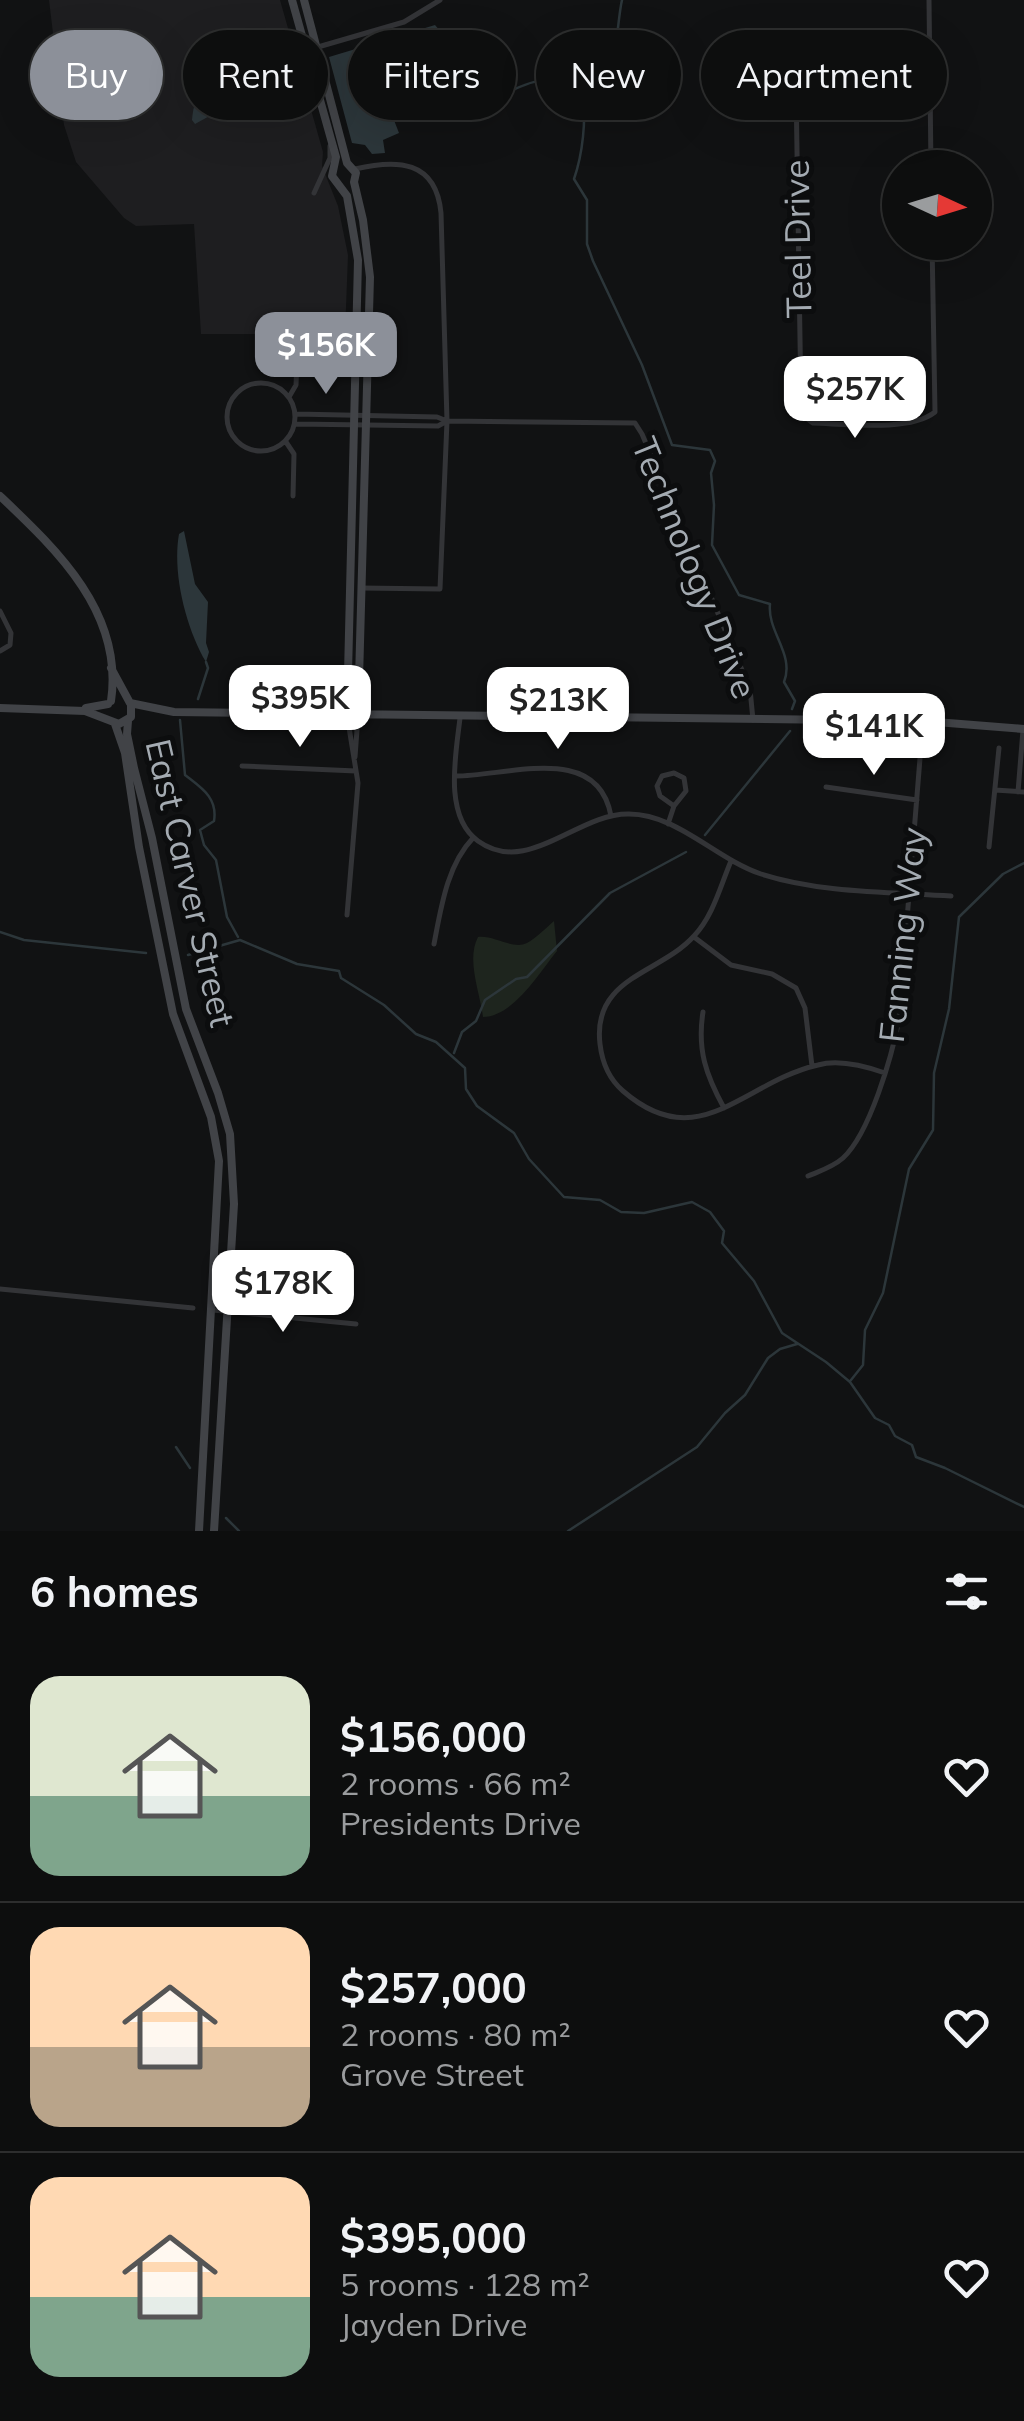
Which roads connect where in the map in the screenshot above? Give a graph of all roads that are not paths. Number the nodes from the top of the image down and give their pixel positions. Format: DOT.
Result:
graph roads {
  1 [pos="292,0"];
  2 [pos="304,0"];
  3 [pos="440,0"];
  4 [pos="929,0"];
  5 [pos="312,30"];
  6 [pos="929,30"];
  7 [pos="328,45"];
  8 [pos="328,86"];
  9 [pos="795,120"];
  10 [pos="931,120"];
  11 [pos="329,133"];
  12 [pos="931,150"];
  13 [pos="336,166"];
  14 [pos="351,166"];
  15 [pos="354,182"];
  16 [pos="343,187"];
  17 [pos="314,193"];
  18 [pos="932,260"];
  19 [pos="298,339"];
  20 [pos="289,397"];
  21 [pos="296,414"];
  22 [pos="355,414"];
  23 [pos="367,415"];
  24 [pos="447,421"];
  25 [pos="295,424"];
  26 [pos="367,426"];
  27 [pos="355,427"];
  28 [pos="286,442"];
  29 [pos="0,496"];
  30 [pos="293,496"];
  31 [pos="351,588"];
  32 [pos="362,588"];
  33 [pos="0,611"];
  34 [pos="0,651"];
  35 [pos="111,668"];
  36 [pos="128,701"];
  37 [pos="109,702"];
  38 [pos="0,708"];
  39 [pos="66,709"];
  40 [pos="174,712"];
  41 [pos="347,715"];
  42 [pos="358,716"];
  43 [pos="460,718"];
  44 [pos="130,719"];
  45 [pos="752,720"];
  46 [pos="112,721"];
  47 [pos="923,722"];
  48 [pos="1024,729"];
  49 [pos="999,748"];
  50 [pos="354,760"];
  51 [pos="242,766"];
  52 [pos="356,771"];
  53 [pos="456,776"];
  54 [pos="826,787"];
  55 [pos="995,790"];
  56 [pos="1021,792"];
  57 [pos="918,800"];
  58 [pos="674,806"];
  59 [pos="610,816"];
  60 [pos="668,824"];
  61 [pos="473,838"];
  62 [pos="989,847"];
  63 [pos="730,861"];
  64 [pos="910,894"];
  65 [pos="951,896"];
  66 [pos="346,915"];
  67 [pos="694,936"];
  68 [pos="434,944"];
  69 [pos="702,1012"];
  70 [pos="812,1066"];
  71 [pos="885,1073"];
  72 [pos="724,1108"];
  73 [pos="808,1176"];
  74 [pos="0,1289"];
  75 [pos="193,1308"];
  76 [pos="213,1310"];
  77 [pos="227,1312"];
  78 [pos="356,1324"];
  79 [pos="199,1531"];
  80 [pos="214,1531"];
  1 -- 11 [label="street"];
  2 -- 5 [label="street"];
  3 -- 7 [label="street"];
  4 -- 6 [label="street"];
  8 -- 14 [label="street"];
  9 -- 18 [label="street, Teel Drive"];
  10 -- 12 [label="street"];
  11 -- 13 [label="street"];
  11 -- 17 [label="street"];
  13 -- 14 [label="street"];
  13 -- 16 [label="street"];
  14 -- 15 [label="street"];
  14 -- 24 [label="street"];
  15 -- 16 [label="street"];
  15 -- 23 [label="street"];
  16 -- 22 [label="street"];
  19 -- 20 [label="street"];
  20 -- 21 [label="street"];
  20 -- 28 [label="street"];
  21 -- 22 [label="street, Technology Drive"];
  21 -- 25 [label="street"];
  22 -- 23 [label="street, Technology Drive"];
  22 -- 27 [label="street"];
  23 -- 24 [label="street, Technology Drive"];
  23 -- 26 [label="street"];
  24 -- 26 [label="street, Technology Drive"];
  24 -- 32 [label="street"];
  24 -- 45 [label="street, Technology Drive"];
  25 -- 27 [label="street, Technology Drive"];
  25 -- 28 [label="street"];
  26 -- 27 [label="street, Technology Drive"];
  26 -- 32 [label="street"];
  27 -- 31 [label="street"];
  28 -- 30 [label="street"];
  29 -- 35 [label="street, East Carver Street"];
  31 -- 32 [label="street"];
  31 -- 41 [label="street"];
  32 -- 42 [label="street"];
  33 -- 34 [label="street"];
  35 -- 36 [label="street, East Carver Street"];
  35 -- 37 [label="street, East Carver Street"];
  36 -- 37 [label="street"];
  36 -- 40 [label="street"];
  36 -- 44 [label="street, East Carver Street"];
  37 -- 39 [label="street"];
  37 -- 46 [label="street, East Carver Street"];
  38 -- 39 [label="street"];
  39 -- 46 [label="street"];
  40 -- 41 [label="street"];
  40 -- 44 [label="street"];
  41 -- 42 [label="street"];
  41 -- 50 [label="street"];
  42 -- 43 [label="street"];
  42 -- 50 [label="street"];
  43 -- 45 [label="street"];
  43 -- 53 [label="street"];
  44 -- 46 [label="street"];
  44 -- 77 [label="street, East Carver Street"];
  45 -- 47 [label="street"];
  46 -- 76 [label="street, East Carver Street"];
  47 -- 48 [label="street"];
  47 -- 57 [label="street, Fanning Way"];
  48 -- 56 [label="street"];
  49 -- 55 [label="street"];
  50 -- 52 [label="street"];
  51 -- 52 [label="street"];
  52 -- 66 [label="street"];
  53 -- 59 [label="street"];
  53 -- 61 [label="street"];
  54 -- 57 [label="street"];
  55 -- 56 [label="street"];
  55 -- 62 [label="street"];
  57 -- 64 [label="street, Fanning Way"];
  58 -- 58 [label="street"];
  58 -- 60 [label="street"];
  59 -- 60 [label="street"];
  59 -- 61 [label="street"];
  60 -- 63 [label="street"];
  61 -- 68 [label="street"];
  63 -- 64 [label="street"];
  63 -- 67 [label="street"];
  64 -- 65 [label="street"];
  64 -- 71 [label="street, Fanning Way"];
  67 -- 70 [label="street"];
  67 -- 72 [label="street"];
  69 -- 72 [label="street"];
  70 -- 71 [label="street"];
  70 -- 72 [label="street"];
  71 -- 73 [label="street, Fanning Way"];
  74 -- 75 [label="street"];
  76 -- 77 [label="street"];
  76 -- 79 [label="street, East Carver Street"];
  77 -- 78 [label="street"];
  77 -- 80 [label="street, East Carver Street"];
}
